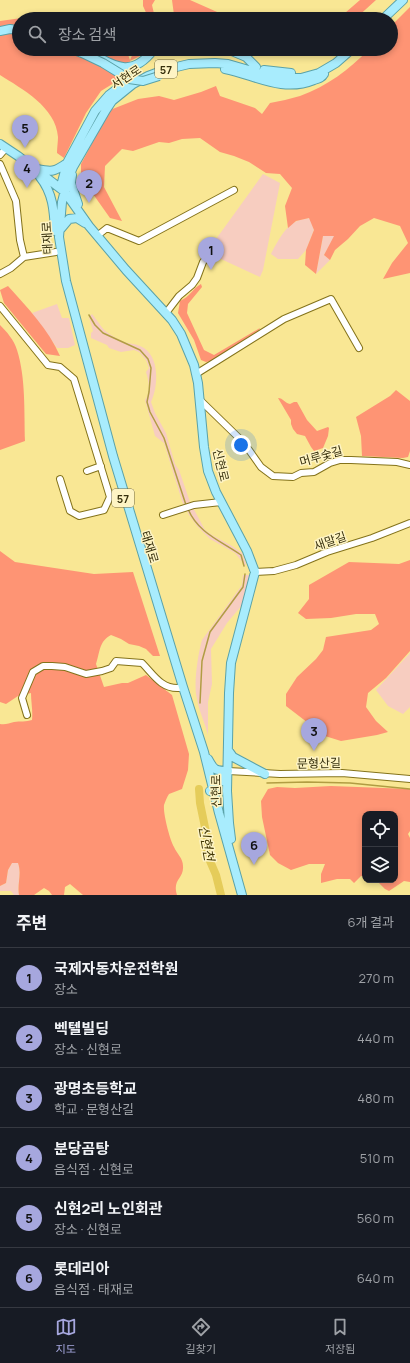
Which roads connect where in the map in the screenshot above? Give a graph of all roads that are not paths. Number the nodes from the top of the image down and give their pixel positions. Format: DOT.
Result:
graph roads {
  1 [pos="396,0"];
  2 [pos="403,0"];
  3 [pos="383,12"];
  4 [pos="391,12"];
  5 [pos="12,29"];
  6 [pos="0,31"];
  7 [pos="91,56"];
  8 [pos="95,56"];
  9 [pos="147,56"];
  10 [pos="244,56"];
  11 [pos="337,56"];
  12 [pos="344,56"];
  13 [pos="256,67"];
  14 [pos="328,68"];
  15 [pos="3,146"];
  16 [pos="0,155"];
  17 [pos="0,164"];
  18 [pos="70,165"];
  19 [pos="34,169"];
  20 [pos="62,190"];
  21 [pos="234,190"];
  22 [pos="60,202"];
  23 [pos="89,226"];
  24 [pos="57,233"];
  25 [pos="97,236"];
  26 [pos="56,252"];
  27 [pos="208,256"];
  28 [pos="24,257"];
  29 [pos="0,274"];
  30 [pos="63,281"];
  31 [pos="0,306"];
  32 [pos="166,312"];
  33 [pos="358,348"];
  34 [pos="196,374"];
  35 [pos="200,400"];
  36 [pos="410,465"];
  37 [pos="101,466"];
  38 [pos="87,471"];
  39 [pos="60,479"];
  40 [pos="221,502"];
  41 [pos="163,515"];
  42 [pos="410,523"];
  43 [pos="255,572"];
  44 [pos="179,688"];
  45 [pos="26,714"];
  46 [pos="228,750"];
  47 [pos="204,752"];
  48 [pos="228,771"];
  49 [pos="265,774"];
  50 [pos="410,779"];
  51 [pos="212,790"];
  52 [pos="232,858"];
  53 [pos="241,895"];
  1 -- 3 [label="main road"];
  2 -- 4 [label="main road"];
  5 -- 6 [label="main road"];
  7 -- 14 [label="main road, bridge"];
  8 -- 9 [label="main road"];
  10 -- 13 [label="main road"];
  11 -- 13 [label="main road, 서현로 / 57"];
  12 -- 14 [label="main road, 서현로 / 57"];
  13 -- 18 [label="main road, 서현로 / 57"];
  14 -- 18 [label="main road, 서현로 / 57"];
  15 -- 16 [label="street"];
  15 -- 19 [label="main road, 신현로"];
  17 -- 28 [label="street"];
  18 -- 19 [label="main road"];
  18 -- 20 [label="main road, 서현로 / 57"];
  18 -- 23 [label="main road"];
  19 -- 20 [label="main road, 신현로"];
  19 -- 24 [label="main road"];
  20 -- 22 [label="main road, 서현로 / 57"];
  20 -- 23 [label="main road, 신현로"];
  21 -- 25 [label="street"];
  22 -- 24 [label="main road, 태재로 / 57"];
  23 -- 24 [label="main road"];
  23 -- 25 [label="main road, 신현로"];
  24 -- 26 [label="main road"];
  24 -- 30 [label="main road, 태재로 / 57"];
  24 -- 47 [label="main road, 태재로 / 57"];
  25 -- 32 [label="main road, 신현로"];
  26 -- 28 [label="street"];
  26 -- 30 [label="main road"];
  27 -- 32 [label="street"];
  28 -- 29 [label="street"];
  30 -- 44 [label="main road, 태재로 / 57"];
  31 -- 37 [label="street"];
  32 -- 34 [label="main road, 신현로"];
  33 -- 34 [label="street"];
  34 -- 35 [label="main road, 신현로"];
  35 -- 36 [label="street, 머루숯길"];
  35 -- 40 [label="main road, 신현로"];
  37 -- 38 [label="street"];
  37 -- 39 [label="street"];
  40 -- 41 [label="street"];
  40 -- 43 [label="main road, 신현로"];
  42 -- 43 [label="street, 새말길"];
  43 -- 46 [label="main road, 신현로"];
  44 -- 45 [label="street"];
  44 -- 51 [label="main road, 태재로 / 57"];
  46 -- 48 [label="main road, 신현로"];
  46 -- 49 [label="main road"];
  47 -- 48 [label="main road"];
  47 -- 51 [label="main road, 태재로 / 57"];
  48 -- 49 [label="street, 문형산길"];
  48 -- 51 [label="main road"];
  48 -- 52 [label="main road, 신현로"];
  49 -- 50 [label="street, 문형산길"];
  51 -- 52 [label="main road, 태재로 / 57"];
  51 -- 53 [label="main road, 태재로 / 57"];
  52 -- 53 [label="main road, 태재로 / 57"];
}
